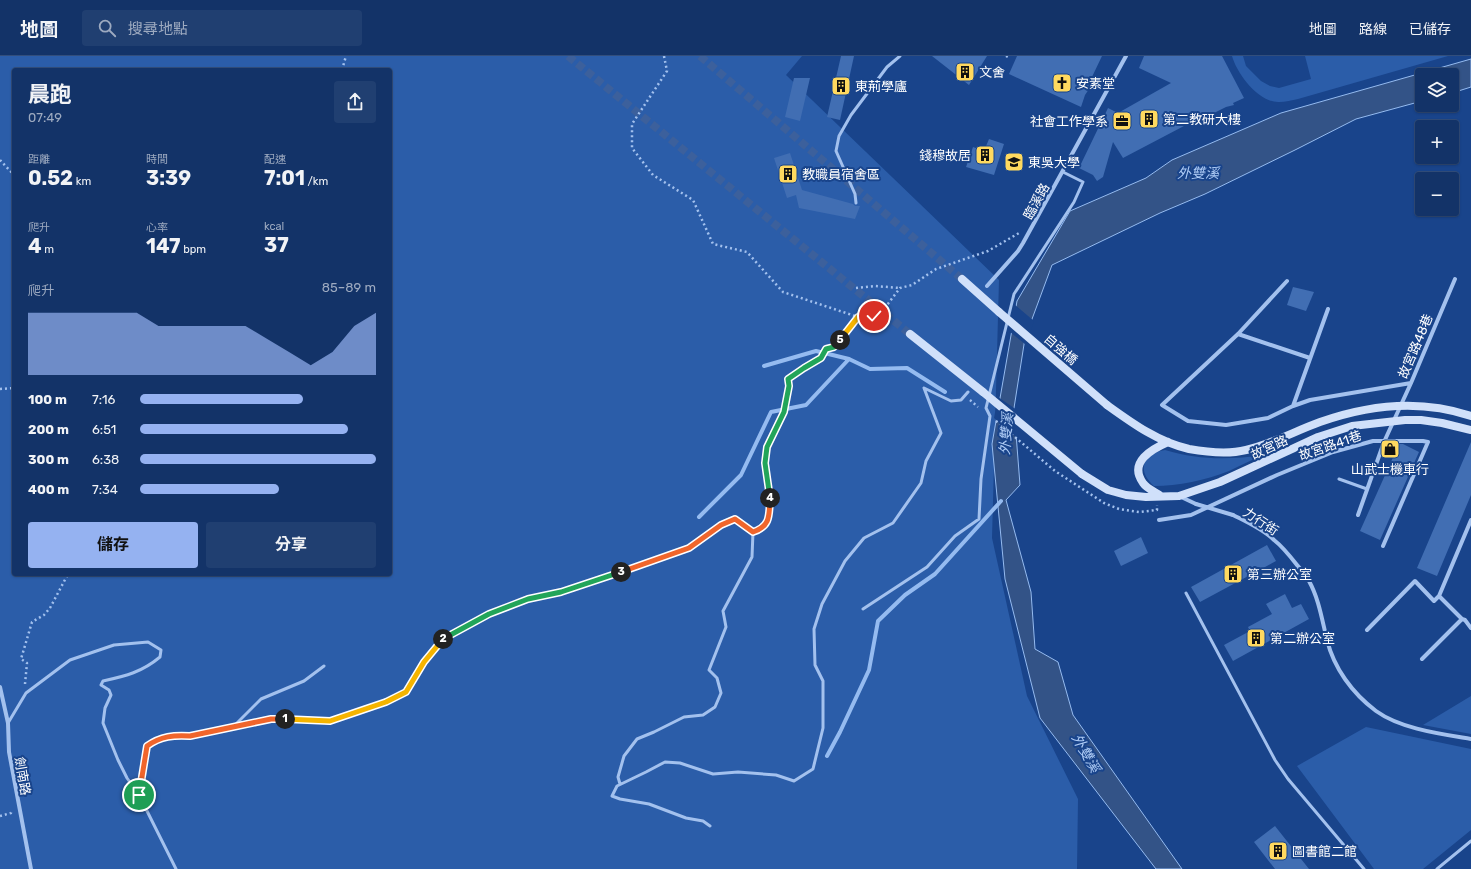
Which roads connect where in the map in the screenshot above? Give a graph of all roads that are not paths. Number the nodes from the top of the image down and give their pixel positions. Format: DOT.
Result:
graph roads {
  1 [pos="900,56"];
  2 [pos="1126,56"];
  3 [pos="1063,172"];
  4 [pos="856,203"];
  5 [pos="1455,278"];
  6 [pos="962,279"];
  7 [pos="1286,281"];
  8 [pos="987,286"];
  9 [pos="1328,309"];
  10 [pos="910,334"];
  11 [pos="1238,334"];
  12 [pos="1310,358"];
  13 [pos="1411,383"];
  14 [pos="968,392"];
  15 [pos="1107,405"];
  16 [pos="1293,406"];
  17 [pos="1400,406"];
  18 [pos="1471,416"];
  19 [pos="1393,421"];
  20 [pos="1471,430"];
  21 [pos="1168,442"];
  22 [pos="1384,442"];
  23 [pos="1339,479"];
  24 [pos="1367,489"];
  25 [pos="1161,496"];
  26 [pos="1179,496"];
  27 [pos="1358,515"];
  28 [pos="1159,520"];
  29 [pos="1471,520"];
  30 [pos="1383,546"];
  31 [pos="1186,593"];
  32 [pos="1439,596"];
  33 [pos="863,609"];
  34 [pos="1462,619"];
  35 [pos="1471,628"];
  36 [pos="1367,630"];
  37 [pos="1422,659"];
  38 [pos="324,666"];
  39 [pos="0,687"];
  40 [pos="8,723"];
  41 [pos="233,727"];
  42 [pos="1471,739"];
  43 [pos="620,784"];
  44 [pos="139,795"];
  45 [pos="710,826"];
  46 [pos="1471,841"];
  47 [pos="31,869"];
  48 [pos="176,869"];
  49 [pos="1364,869"];
  50 [pos="1437,869"];
  1 -- 4 [label="lane"];
  2 -- 3 [label="street, 臨溪路"];
  3 -- 8 [label="street, 臨溪路"];
  3 -- 33 [label="lane"];
  5 -- 13 [label="street, 故宮路48巷"];
  6 -- 15 [label="main road, 自強橋, bridge"];
  7 -- 11 [label="street"];
  9 -- 12 [label="street"];
  10 -- 25 [label="main road, 故宮路, bridge"];
  11 -- 12 [label="street"];
  11 -- 16 [label="street"];
  12 -- 16 [label="street"];
  13 -- 16 [label="street"];
  13 -- 17 [label="street, 故宮路48巷"];
  14 -- 43 [label="lane"];
  15 -- 21 [label="main road, 故宮路"];
  17 -- 18 [label="main road, 故宮路"];
  17 -- 19 [label="street, 故宮路48巷"];
  17 -- 21 [label="main road, 故宮路"];
  19 -- 20 [label="main road, 故宮路"];
  19 -- 22 [label="street, 故宮路48巷"];
  19 -- 26 [label="main road, 故宮路"];
  21 -- 25 [label="main road"];
  22 -- 24 [label="street, 故宮路48巷"];
  22 -- 28 [label="street, 故宮路41巷"];
  22 -- 30 [label="street, 故宮路41巷"];
  23 -- 24 [label="lane"];
  24 -- 27 [label="street, 故宮路48巷"];
  25 -- 26 [label="main road, 故宮路"];
  26 -- 42 [label="street, 力行街, bridge"];
  29 -- 32 [label="street"];
  31 -- 49 [label="lane"];
  32 -- 34 [label="street"];
  32 -- 36 [label="street"];
  34 -- 35 [label="street"];
  34 -- 37 [label="street"];
  38 -- 41 [label="lane"];
  39 -- 40 [label="street, 劍南路"];
  40 -- 44 [label="lane"];
  40 -- 47 [label="street, 劍南路"];
  41 -- 43 [label="lane"];
  41 -- 44 [label="lane"];
  43 -- 45 [label="lane"];
  44 -- 48 [label="lane"];
  46 -- 50 [label="lane"];
}
